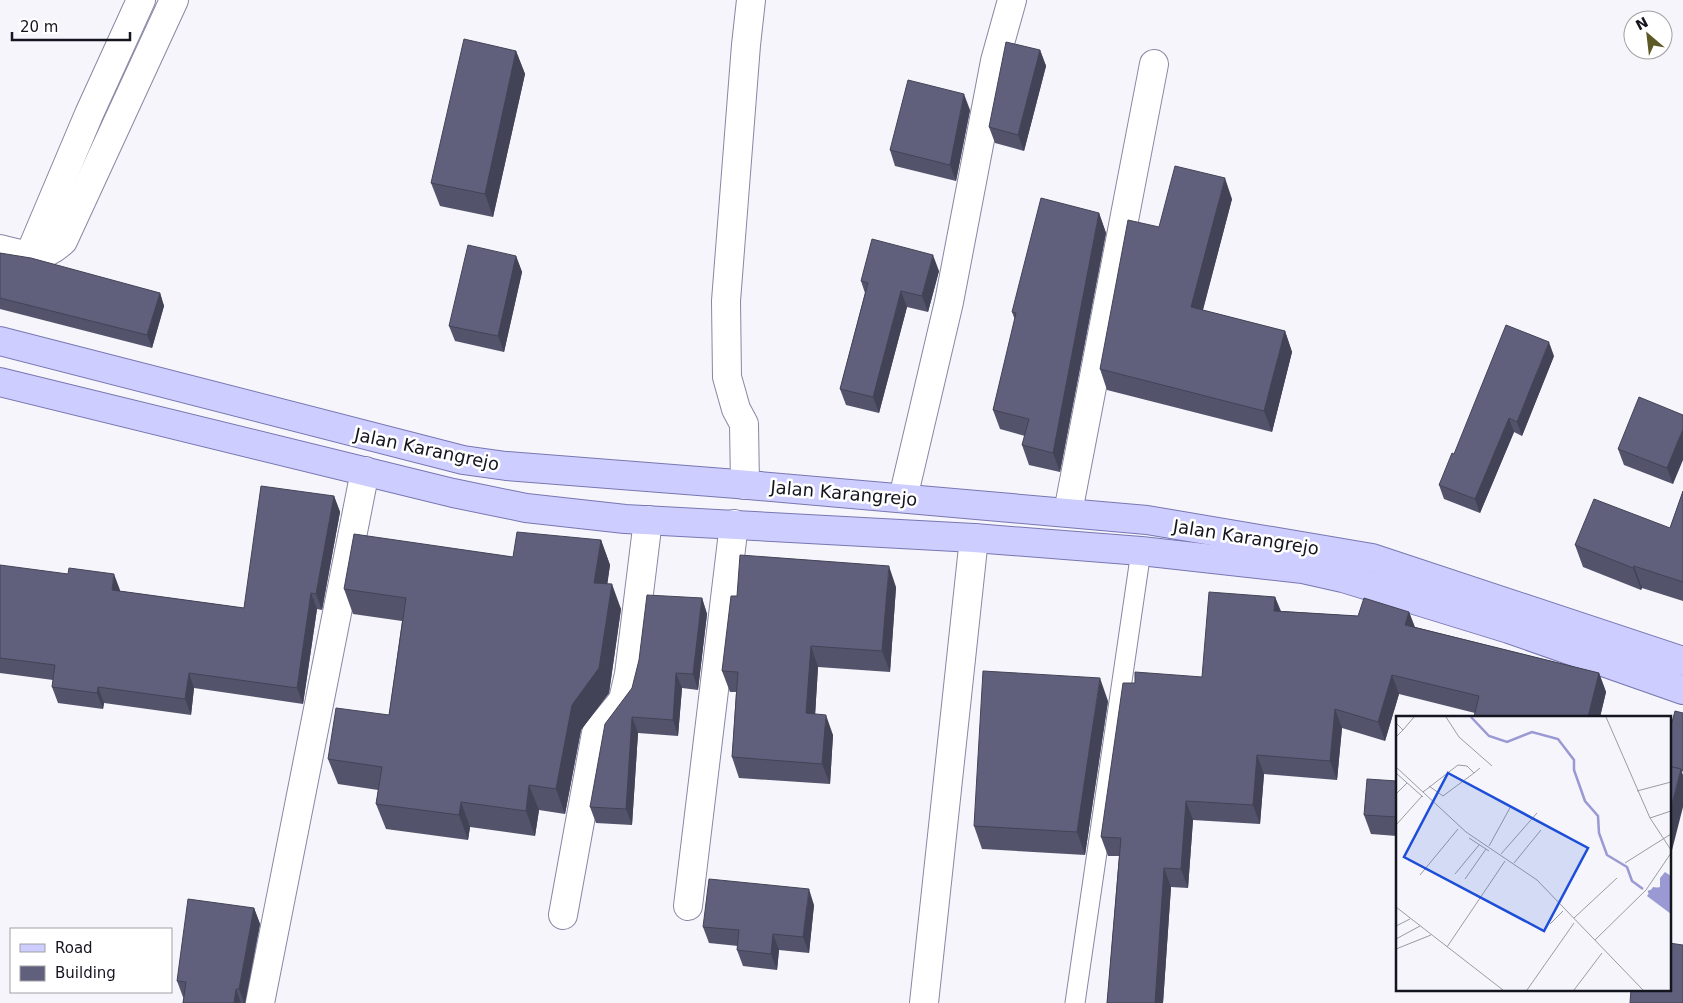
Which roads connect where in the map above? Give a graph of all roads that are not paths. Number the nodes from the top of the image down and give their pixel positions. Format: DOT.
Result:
graph roads {
  1 [pos="141,0"];
  2 [pos="174,0"];
  3 [pos="751,0"];
  4 [pos="1012,0"];
  5 [pos="1154,64"];
  6 [pos="0,249"];
  7 [pos="29,256"];
  8 [pos="0,340"];
  9 [pos="0,382"];
  10 [pos="365,472"];
  11 [pos="745,485"];
  12 [pos="903,498"];
  13 [pos="1068,512"];
  14 [pos="648,520"];
  15 [pos="734,524"];
  16 [pos="974,538"];
  17 [pos="1141,551"];
  18 [pos="1683,661"];
  19 [pos="1683,690"];
  20 [pos="688,906"];
  21 [pos="564,915"];
  22 [pos="260,1003"];
  23 [pos="924,1003"];
  24 [pos="1075,1003"];
  1 -- 7 [label="street"];
  2 -- 7 [label="street"];
  3 -- 11 [label="street"];
  4 -- 12 [label="street"];
  5 -- 13 [label="street"];
  6 -- 7 [label="street"];
  8 -- 11 [label="main road, Jalan Karangrejo"];
  9 -- 10 [label="main road, Jalan Karangrejo"];
  10 -- 14 [label="main road, Jalan Karangrejo"];
  10 -- 22 [label="street"];
  11 -- 12 [label="main road, Jalan Karangrejo"];
  12 -- 13 [label="main road, Jalan Karangrejo"];
  13 -- 18 [label="main road, Jalan Karangrejo"];
  14 -- 15 [label="main road, Jalan Karangrejo"];
  14 -- 21 [label="street"];
  15 -- 16 [label="main road, Jalan Karangrejo"];
  15 -- 20 [label="street"];
  16 -- 17 [label="main road, Jalan Karangrejo"];
  16 -- 23 [label="street"];
  17 -- 19 [label="main road, Jalan Karangrejo"];
  17 -- 24 [label="lane"];
}
